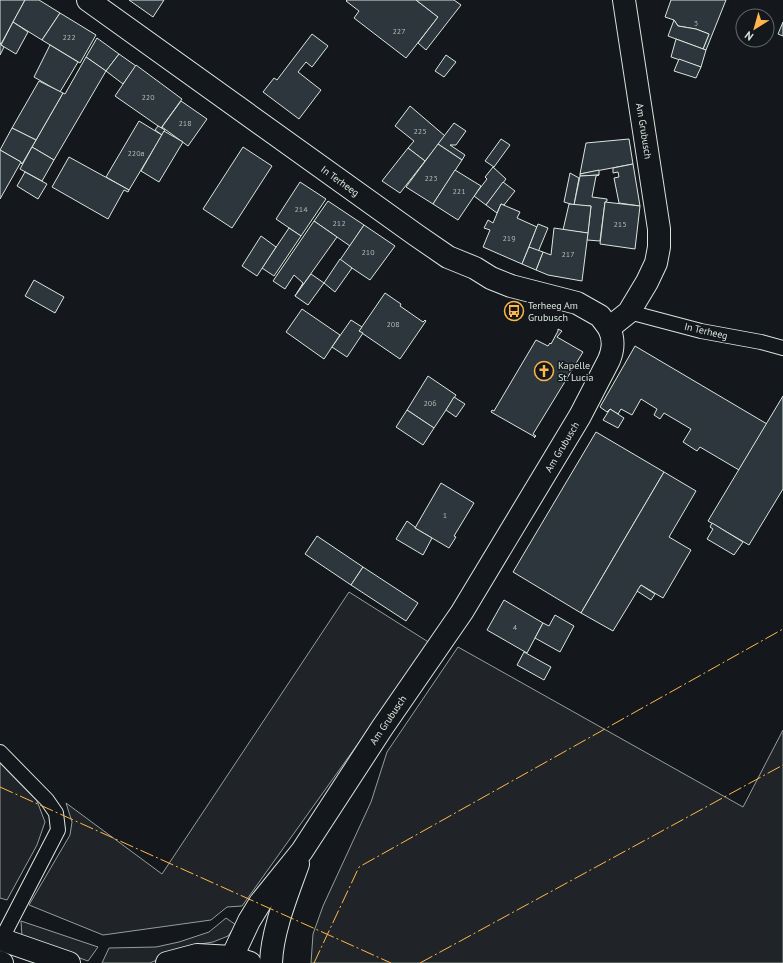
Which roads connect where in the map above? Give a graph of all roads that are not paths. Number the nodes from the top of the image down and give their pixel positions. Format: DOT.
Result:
graph roads {
  1 [pos="88,0"];
  2 [pos="624,0"];
  3 [pos="629,312"];
  4 [pos="609,328"];
  5 [pos="783,348"];
  6 [pos="0,752"];
  7 [pos="302,852"];
  8 [pos="0,939"];
  9 [pos="241,960"];
  10 [pos="69,963"];
  11 [pos="167,963"];
  12 [pos="271,963"];
  1 -- 4 [label="street, In Terheeg"];
  2 -- 3 [label="street, Am Grubusch"];
  3 -- 4 [label="street, Am Grubusch"];
  3 -- 5 [label="lane, In Terheeg"];
  4 -- 7 [label="street, Am Grubusch"];
  6 -- 8 [label="lane"];
  7 -- 9 [label="street, Am Grubusch"];
  7 -- 12 [label="street, Am Grubusch"];
  8 -- 10 [label="street"];
  9 -- 11 [label="street"];
}
